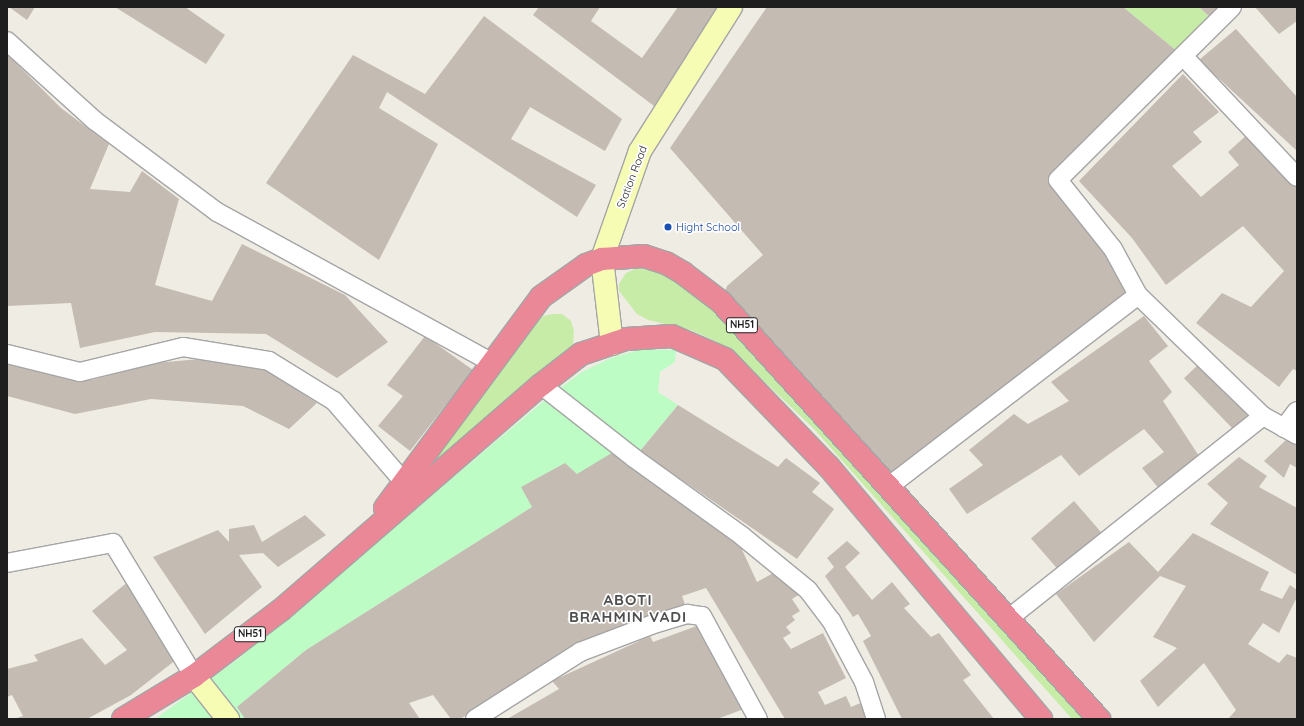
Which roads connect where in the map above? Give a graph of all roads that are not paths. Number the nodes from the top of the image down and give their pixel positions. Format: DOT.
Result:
graph roads {
  1 [pos="731,7"];
  2 [pos="1232,7"];
  3 [pos="7,41"];
  4 [pos="1183,56"];
  5 [pos="1297,177"];
  6 [pos="602,259"];
  7 [pos="1138,295"];
  8 [pos="612,344"];
  9 [pos="7,354"];
  10 [pos="493,363"];
  11 [pos="541,385"];
  12 [pos="1297,411"];
  13 [pos="1263,416"];
  14 [pos="1291,431"];
  15 [pos="404,482"];
  16 [pos="888,487"];
  17 [pos="366,535"];
  18 [pos="7,563"];
  19 [pos="1008,619"];
  20 [pos="194,676"];
  21 [pos="123,719"];
  22 [pos="228,719"];
  23 [pos="475,719"];
  24 [pos="758,719"];
  25 [pos="876,719"];
  26 [pos="1041,719"];
  27 [pos="1099,719"];
  1 -- 6 [label="street, Station Road"];
  2 -- 4 [label="street"];
  3 -- 10 [label="street"];
  4 -- 5 [label="street"];
  4 -- 7 [label="street"];
  6 -- 8 [label="street, Station Road"];
  6 -- 10 [label="highway, NH51"];
  6 -- 16 [label="highway, NH51"];
  7 -- 13 [label="street"];
  7 -- 16 [label="street"];
  8 -- 11 [label="highway, NH51"];
  8 -- 26 [label="highway, NH51"];
  9 -- 15 [label="street"];
  10 -- 15 [label="highway, NH51"];
  11 -- 17 [label="highway, NH51"];
  11 -- 25 [label="street"];
  12 -- 14 [label="street"];
  13 -- 14 [label="street"];
  13 -- 19 [label="street"];
  15 -- 17 [label="highway, NH51"];
  16 -- 19 [label="highway, NH51"];
  17 -- 20 [label="highway, NH51"];
  18 -- 20 [label="street"];
  19 -- 27 [label="highway, NH51"];
  20 -- 21 [label="highway, NH51"];
  20 -- 22 [label="street"];
  23 -- 24 [label="street"];
}
